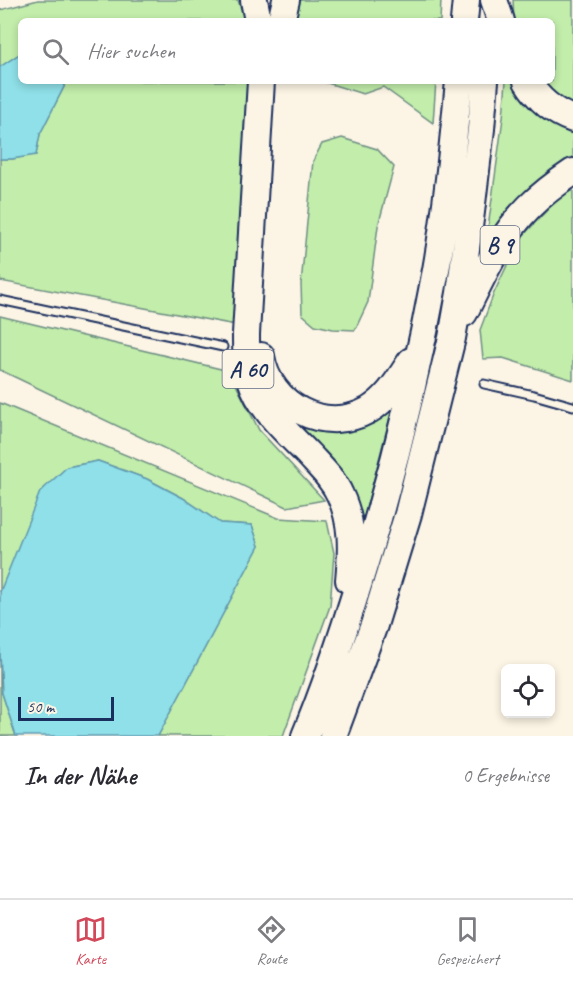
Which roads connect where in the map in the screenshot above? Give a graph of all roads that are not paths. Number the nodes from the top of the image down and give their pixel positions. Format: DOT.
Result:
graph roads {
  1 [pos="254,0"];
  2 [pos="286,0"];
  3 [pos="466,0"];
  4 [pos="492,0"];
  5 [pos="257,18"];
  6 [pos="282,18"];
  7 [pos="464,18"];
  8 [pos="489,18"];
  9 [pos="500,18"];
  10 [pos="261,84"];
  11 [pos="277,84"];
  12 [pos="459,84"];
  13 [pos="485,84"];
  14 [pos="529,84"];
  15 [pos="573,119"];
  16 [pos="573,172"];
  17 [pos="0,300"];
  18 [pos="452,338"];
  19 [pos="420,345"];
  20 [pos="223,347"];
  21 [pos="484,384"];
  22 [pos="573,406"];
  23 [pos="346,623"];
  24 [pos="306,736"];
  25 [pos="333,736"];
  1 -- 5 [label="highway"];
  2 -- 6 [label="highway"];
  3 -- 7 [label="highway"];
  4 -- 8 [label="highway"];
  4 -- 9 [label="highway"];
  10 -- 23 [label="highway, A 60"];
  11 -- 19 [label="highway"];
  12 -- 19 [label="highway, A 60"];
  13 -- 18 [label="highway"];
  14 -- 15 [label="highway"];
  16 -- 18 [label="highway, B 9"];
  17 -- 20 [label="lane"];
  18 -- 25 [label="highway"];
  19 -- 23 [label="highway, A 60"];
  21 -- 22 [label="lane"];
  23 -- 24 [label="highway, A 60"];
}
